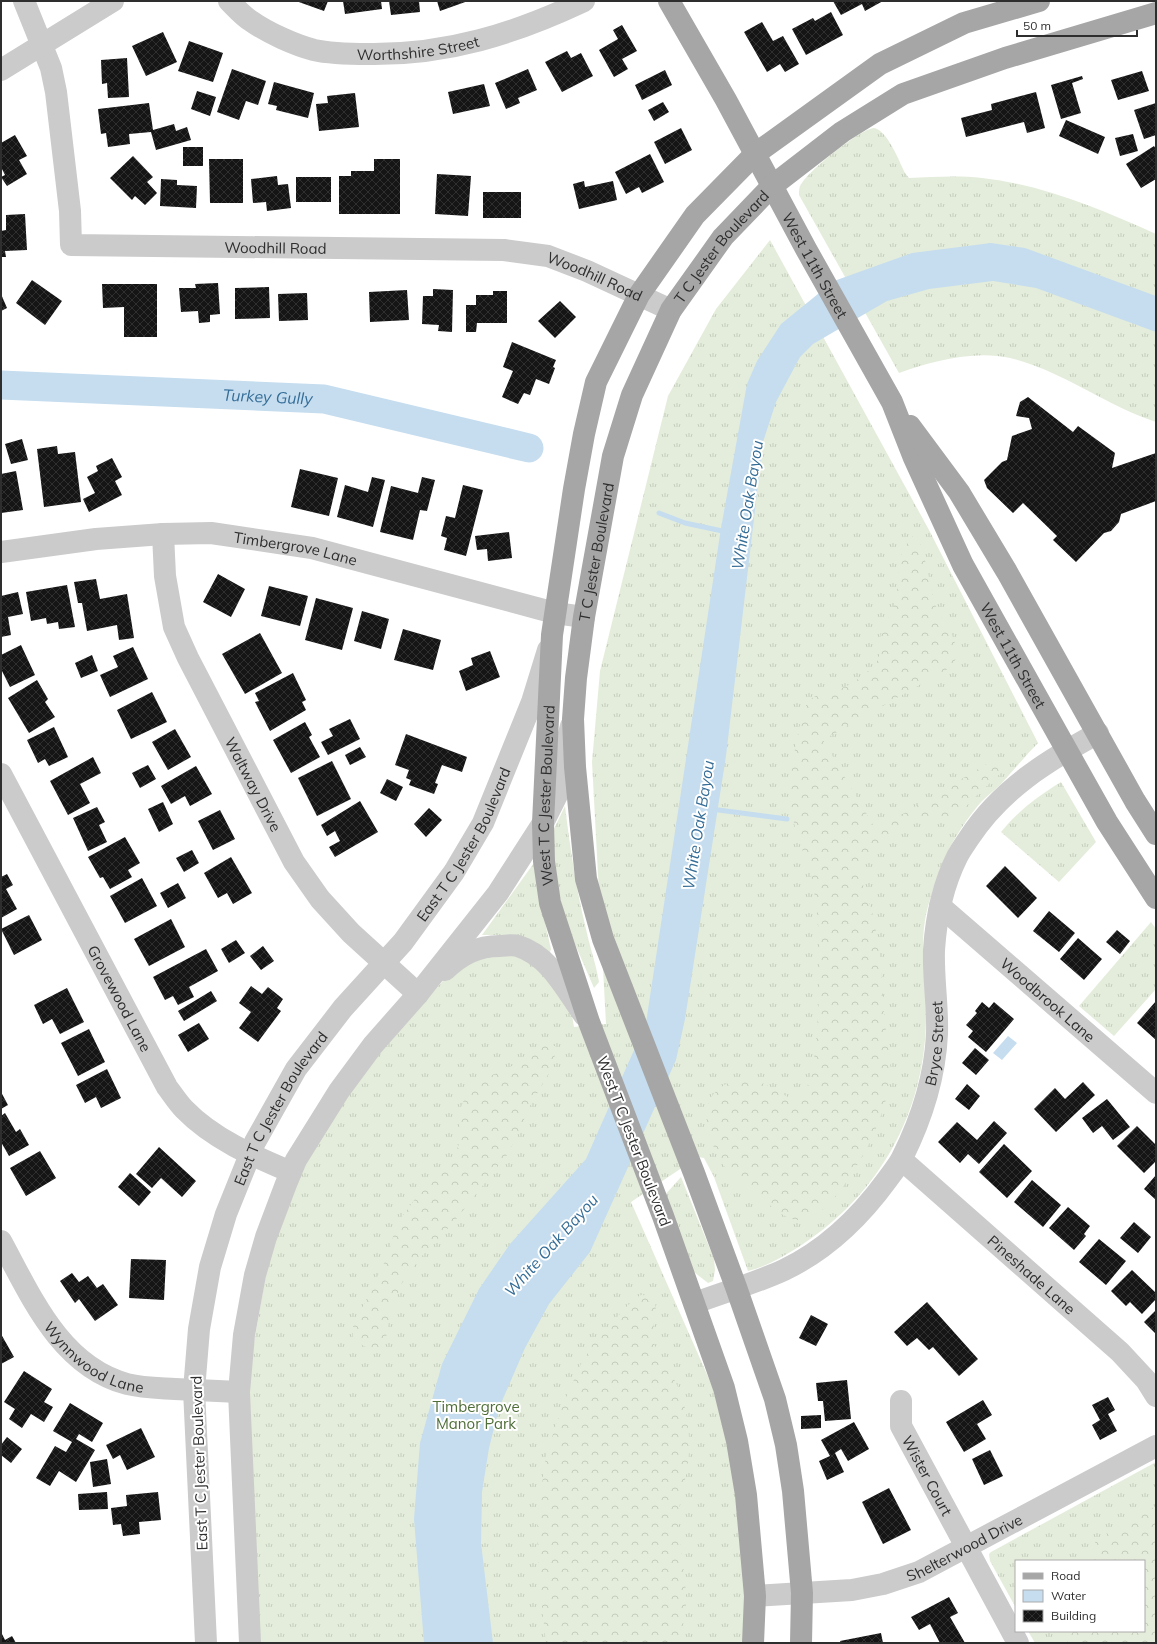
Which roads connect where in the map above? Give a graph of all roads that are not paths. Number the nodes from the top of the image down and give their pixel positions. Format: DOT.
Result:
graph roads {
  1 [pos="24,1"];
  2 [pos="113,1"];
  3 [pos="210,1"];
  4 [pos="229,1"];
  5 [pos="584,1"];
  6 [pos="668,1"];
  7 [pos="1039,1"];
  8 [pos="1156,13"];
  9 [pos="251,21"];
  10 [pos="42,44"];
  11 [pos="1,70"];
  12 [pos="755,154"];
  13 [pos="772,186"];
  14 [pos="639,295"];
  15 [pos="671,310"];
  16 [pos="892,402"];
  17 [pos="163,534"];
  18 [pos="1,552"];
  19 [pos="555,613"];
  20 [pos="584,617"];
  21 [pos="552,635"];
  22 [pos="573,719"];
  23 [pos="1098,733"];
  24 [pos="1067,750"];
  25 [pos="1,774"];
  26 [pos="543,823"];
  27 [pos="1156,834"];
  28 [pos="1156,898"];
  29 [pos="940,906"];
  30 [pos="385,963"];
  31 [pos="418,994"];
  32 [pos="588,1022"];
  33 [pos="1156,1093"];
  34 [pos="250,1154"];
  35 [pos="902,1160"];
  36 [pos="291,1172"];
  37 [pos="1,1241"];
  38 [pos="736,1287"];
  39 [pos="695,1303"];
  40 [pos="194,1390"];
  41 [pos="239,1392"];
  42 [pos="1156,1396"];
  43 [pos="901,1400"];
  44 [pos="1156,1446"];
  45 [pos="966,1548"];
  46 [pos="802,1593"];
  47 [pos="755,1596"];
  48 [pos="206,1643"];
  49 [pos="250,1643"];
  50 [pos="753,1643"];
  51 [pos="801,1643"];
  52 [pos="1018,1643"];
  1 -- 10 [label="street"];
  2 -- 10 [label="street"];
  3 -- 9 [label="street, Worthshire Street"];
  4 -- 9 [label="street, Worthshire Street"];
  5 -- 9 [label="street, Worthshire Street"];
  6 -- 12 [label="main road, West 11th Street"];
  7 -- 12 [label="main road, T C Jester Boulevard"];
  8 -- 13 [label="main road, T C Jester Boulevard"];
  10 -- 11 [label="street"];
  10 -- 14 [label="street, Woodhill Road"];
  12 -- 13 [label="main road, West 11th Street"];
  12 -- 14 [label="main road, T C Jester Boulevard"];
  13 -- 15 [label="main road, T C Jester Boulevard"];
  13 -- 16 [label="main road, West 11th Street"];
  14 -- 15 [label="street, Woodhill Road"];
  14 -- 19 [label="main road, T C Jester Boulevard"];
  15 -- 20 [label="main road, T C Jester Boulevard"];
  16 -- 23 [label="main road, West 11th Street"];
  16 -- 24 [label="main road, West 11th Street"];
  17 -- 18 [label="street, Timbergrove Lane"];
  17 -- 19 [label="street, Timbergrove Lane"];
  17 -- 30 [label="street, Waltway Drive"];
  19 -- 20 [label="street, Timbergrove Lane"];
  19 -- 21 [label="main road, T C Jester Boulevard"];
  20 -- 22 [label="main road, T C Jester Boulevard"];
  21 -- 26 [label="main road, West T C Jester Boulevard"];
  21 -- 30 [label="street, East T C Jester Boulevard"];
  22 -- 26 [label="street"];
  22 -- 38 [label="main road, West T C Jester Boulevard"];
  23 -- 24 [label="street, Bryce Street"];
  23 -- 27 [label="main road, West 11th Street"];
  24 -- 28 [label="main road, West 11th Street"];
  24 -- 29 [label="street, Bryce Street"];
  25 -- 34 [label="street, Grovewood Lane"];
  26 -- 31 [label="street"];
  26 -- 32 [label="main road, West T C Jester Boulevard"];
  29 -- 33 [label="street, Woodbrook Lane"];
  29 -- 35 [label="street, Bryce Street"];
  30 -- 31 [label="street, Waltway Drive"];
  30 -- 34 [label="street, East T C Jester Boulevard"];
  31 -- 32 [label="street"];
  31 -- 36 [label="street"];
  32 -- 39 [label="main road, West T C Jester Boulevard"];
  34 -- 36 [label="street, Grovewood Lane"];
  34 -- 40 [label="street, East T C Jester Boulevard"];
  35 -- 38 [label="street, Bryce Street"];
  35 -- 42 [label="street, Pineshade Lane"];
  36 -- 41 [label="street"];
  37 -- 40 [label="street, Wynnwood Lane"];
  38 -- 39 [label="street, Bryce Street"];
  38 -- 46 [label="main road, West T C Jester Boulevard"];
  39 -- 47 [label="main road, West T C Jester Boulevard"];
  40 -- 41 [label="street, Wynnwood Lane"];
  40 -- 48 [label="street, East T C Jester Boulevard"];
  41 -- 49 [label="street"];
  43 -- 45 [label="street, Wister Court"];
  44 -- 45 [label="street, Shelterwood Drive"];
  45 -- 46 [label="street, Shelterwood Drive"];
  45 -- 52 [label="street, Wister Court"];
  46 -- 47 [label="street, Shelterwood Drive"];
  46 -- 51 [label="main road, West T C Jester Boulevard"];
  47 -- 50 [label="main road, West T C Jester Boulevard"];
}
